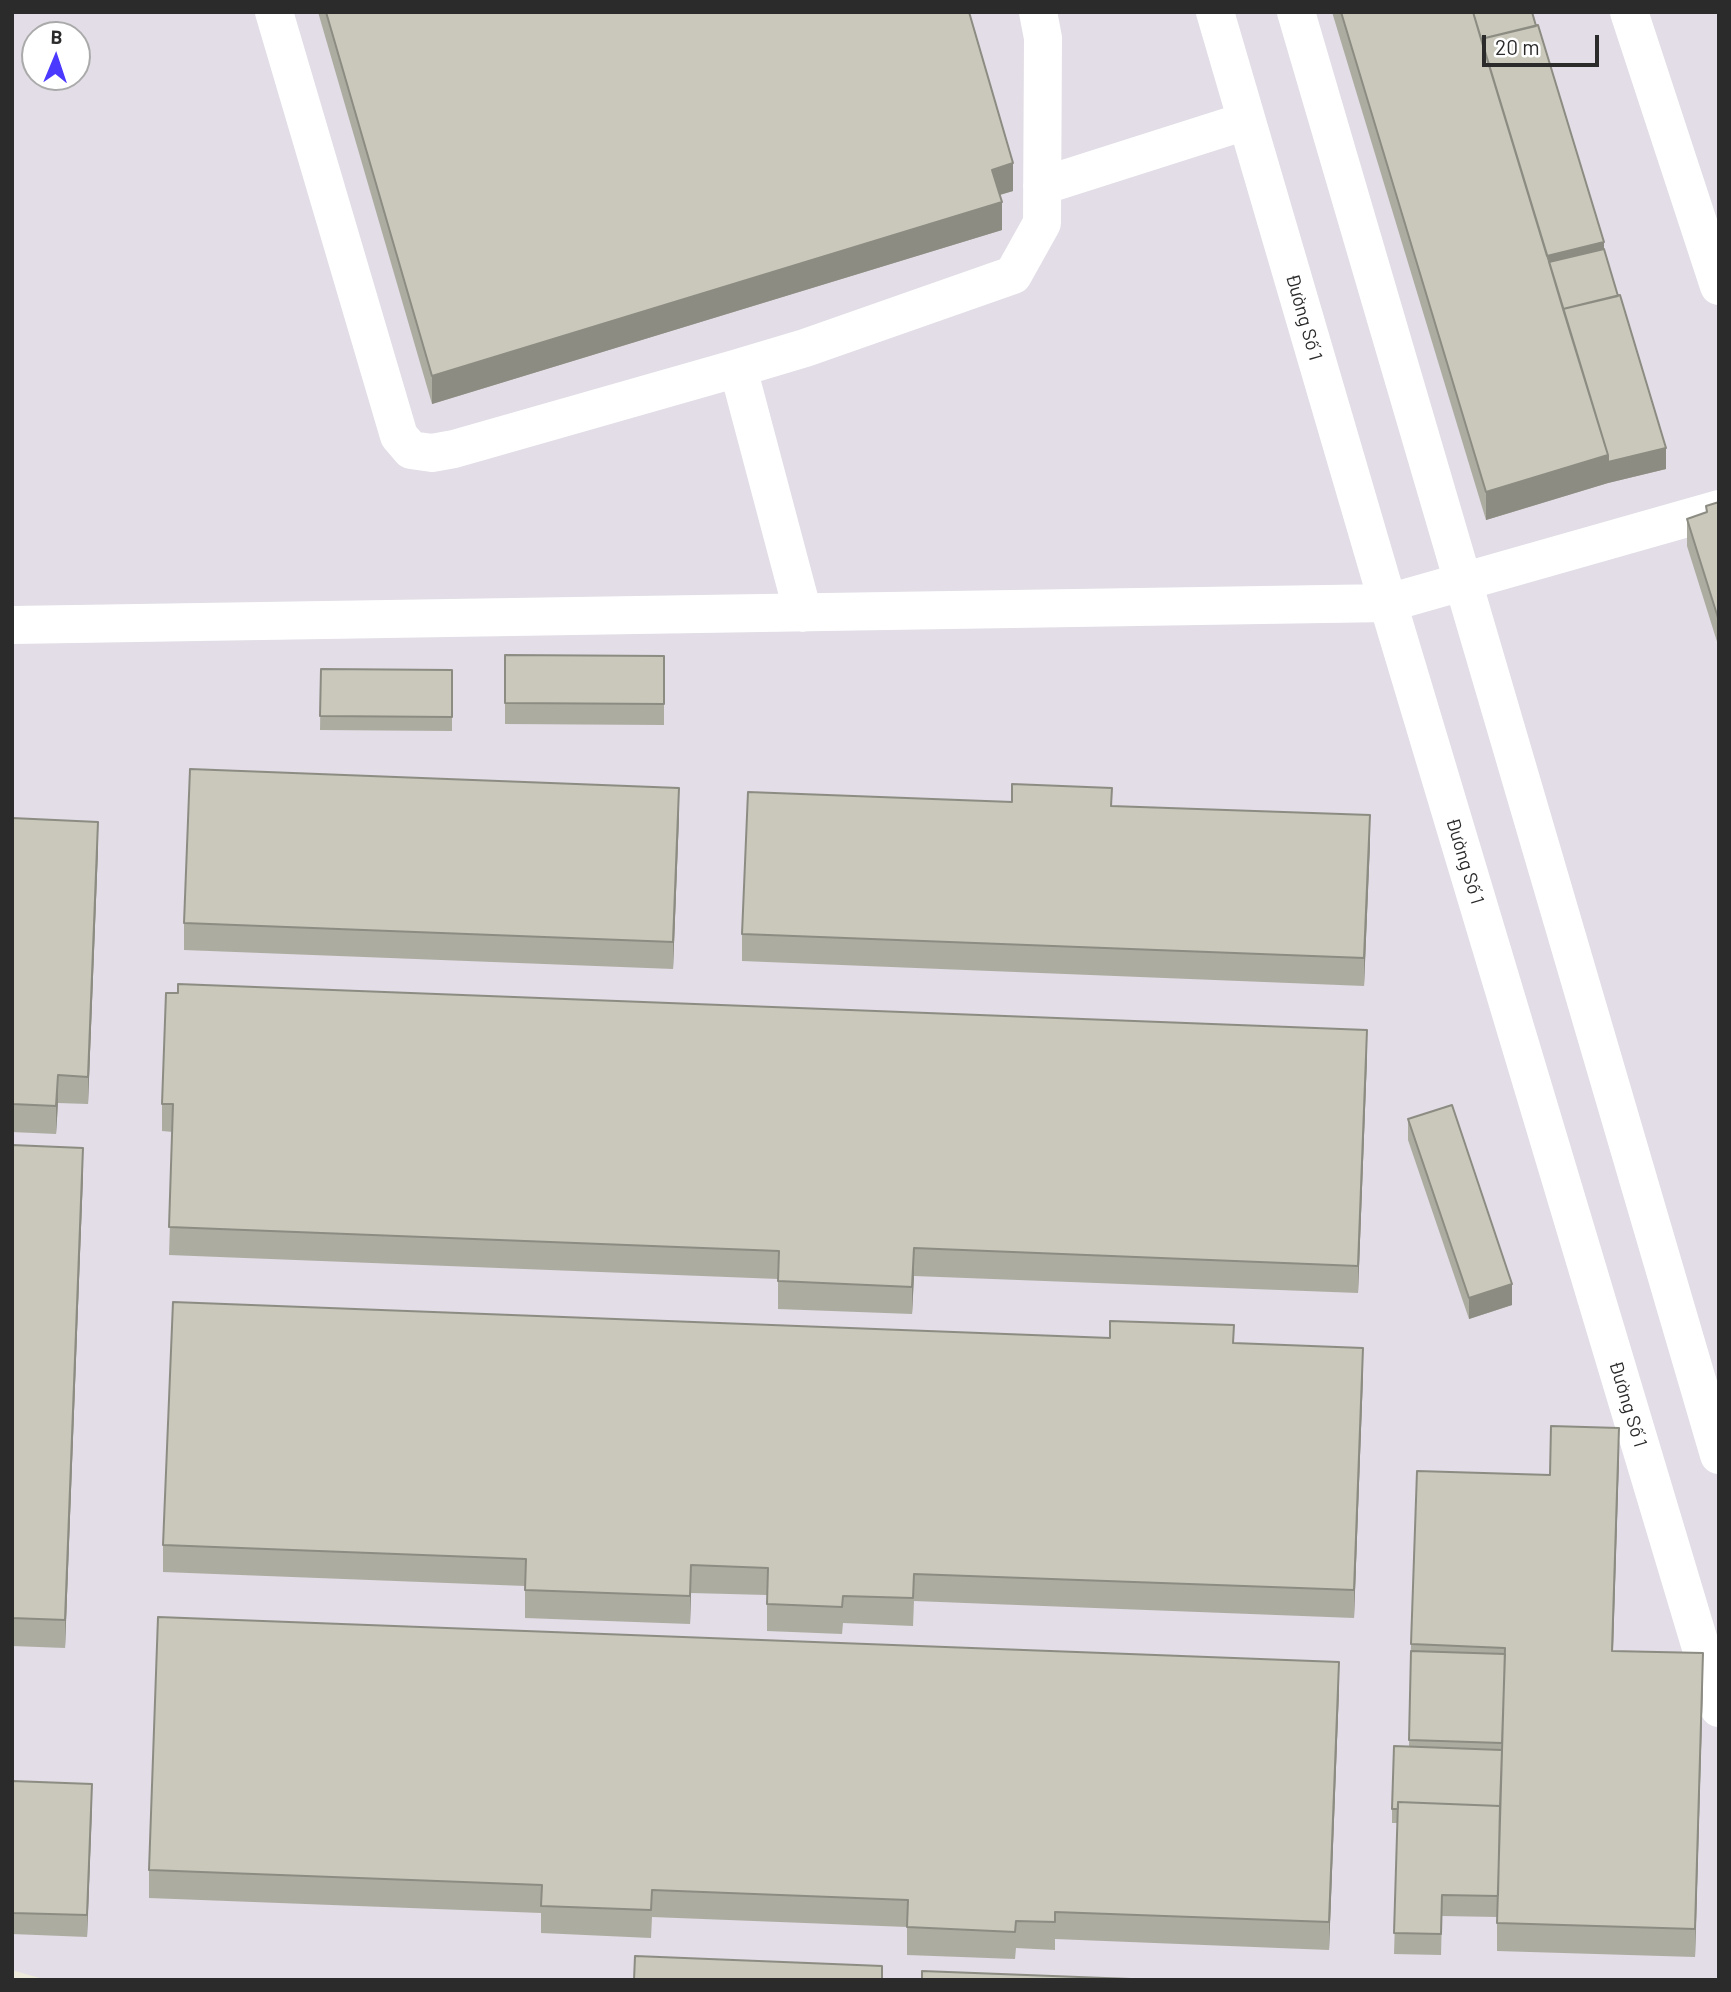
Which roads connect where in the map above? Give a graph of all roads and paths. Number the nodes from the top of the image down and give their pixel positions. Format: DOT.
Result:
graph roads {
  1 [pos="274,12"];
  2 [pos="1038,12"];
  3 [pos="1215,12"];
  4 [pos="1296,12"];
  5 [pos="1629,12"];
  6 [pos="1247,121"];
  7 [pos="1042,186"];
  8 [pos="1719,286"];
  9 [pos="738,368"];
  10 [pos="1719,509"];
  11 [pos="1465,583"];
  12 [pos="1388,603"];
  13 [pos="803,613"];
  14 [pos="12,625"];
  15 [pos="1719,1455"];
  16 [pos="1719,1708"];
  1 -- 9 [label="lane"];
  2 -- 7 [label="lane"];
  3 -- 6 [label="lane, Đường Số 1"];
  4 -- 11 [label="lane"];
  5 -- 8 [label="lane"];
  6 -- 7 [label="lane"];
  6 -- 12 [label="lane, Đường Số 1"];
  7 -- 9 [label="lane"];
  9 -- 13 [label="lane"];
  10 -- 11 [label="lane"];
  11 -- 12 [label="lane"];
  11 -- 15 [label="lane"];
  12 -- 13 [label="lane"];
  12 -- 16 [label="lane, Đường Số 1"];
  13 -- 14 [label="lane"];
}
